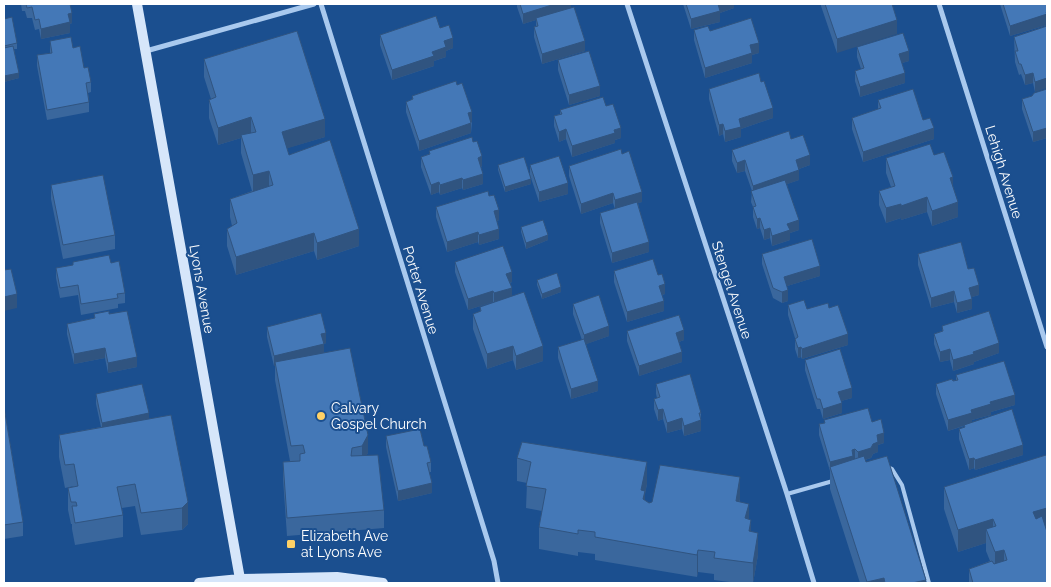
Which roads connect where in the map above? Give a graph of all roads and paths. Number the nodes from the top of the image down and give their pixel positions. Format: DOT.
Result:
graph roads {
  1 [pos="136,4"];
  2 [pos="314,4"];
  3 [pos="321,4"];
  4 [pos="627,4"];
  5 [pos="939,4"];
  6 [pos="145,51"];
  7 [pos="1047,347"];
  8 [pos="886,467"];
  9 [pos="839,480"];
  10 [pos="787,494"];
  11 [pos="240,578"];
  12 [pos="199,583"];
  13 [pos="384,583"];
  14 [pos="498,583"];
  15 [pos="814,583"];
  16 [pos="929,583"];
  1 -- 6 [label="main road, Lyons Avenue"];
  2 -- 6 [label="street"];
  3 -- 14 [label="street, Porter Avenue"];
  4 -- 10 [label="street, Stengel Avenue"];
  5 -- 7 [label="street, Lehigh Avenue"];
  6 -- 11 [label="main road, Lyons Avenue"];
  8 -- 16 [label="lane"];
  9 -- 10 [label="lane"];
  10 -- 15 [label="street, Stengel Avenue"];
  11 -- 12 [label="main road"];
  11 -- 13 [label="main road"];
}
